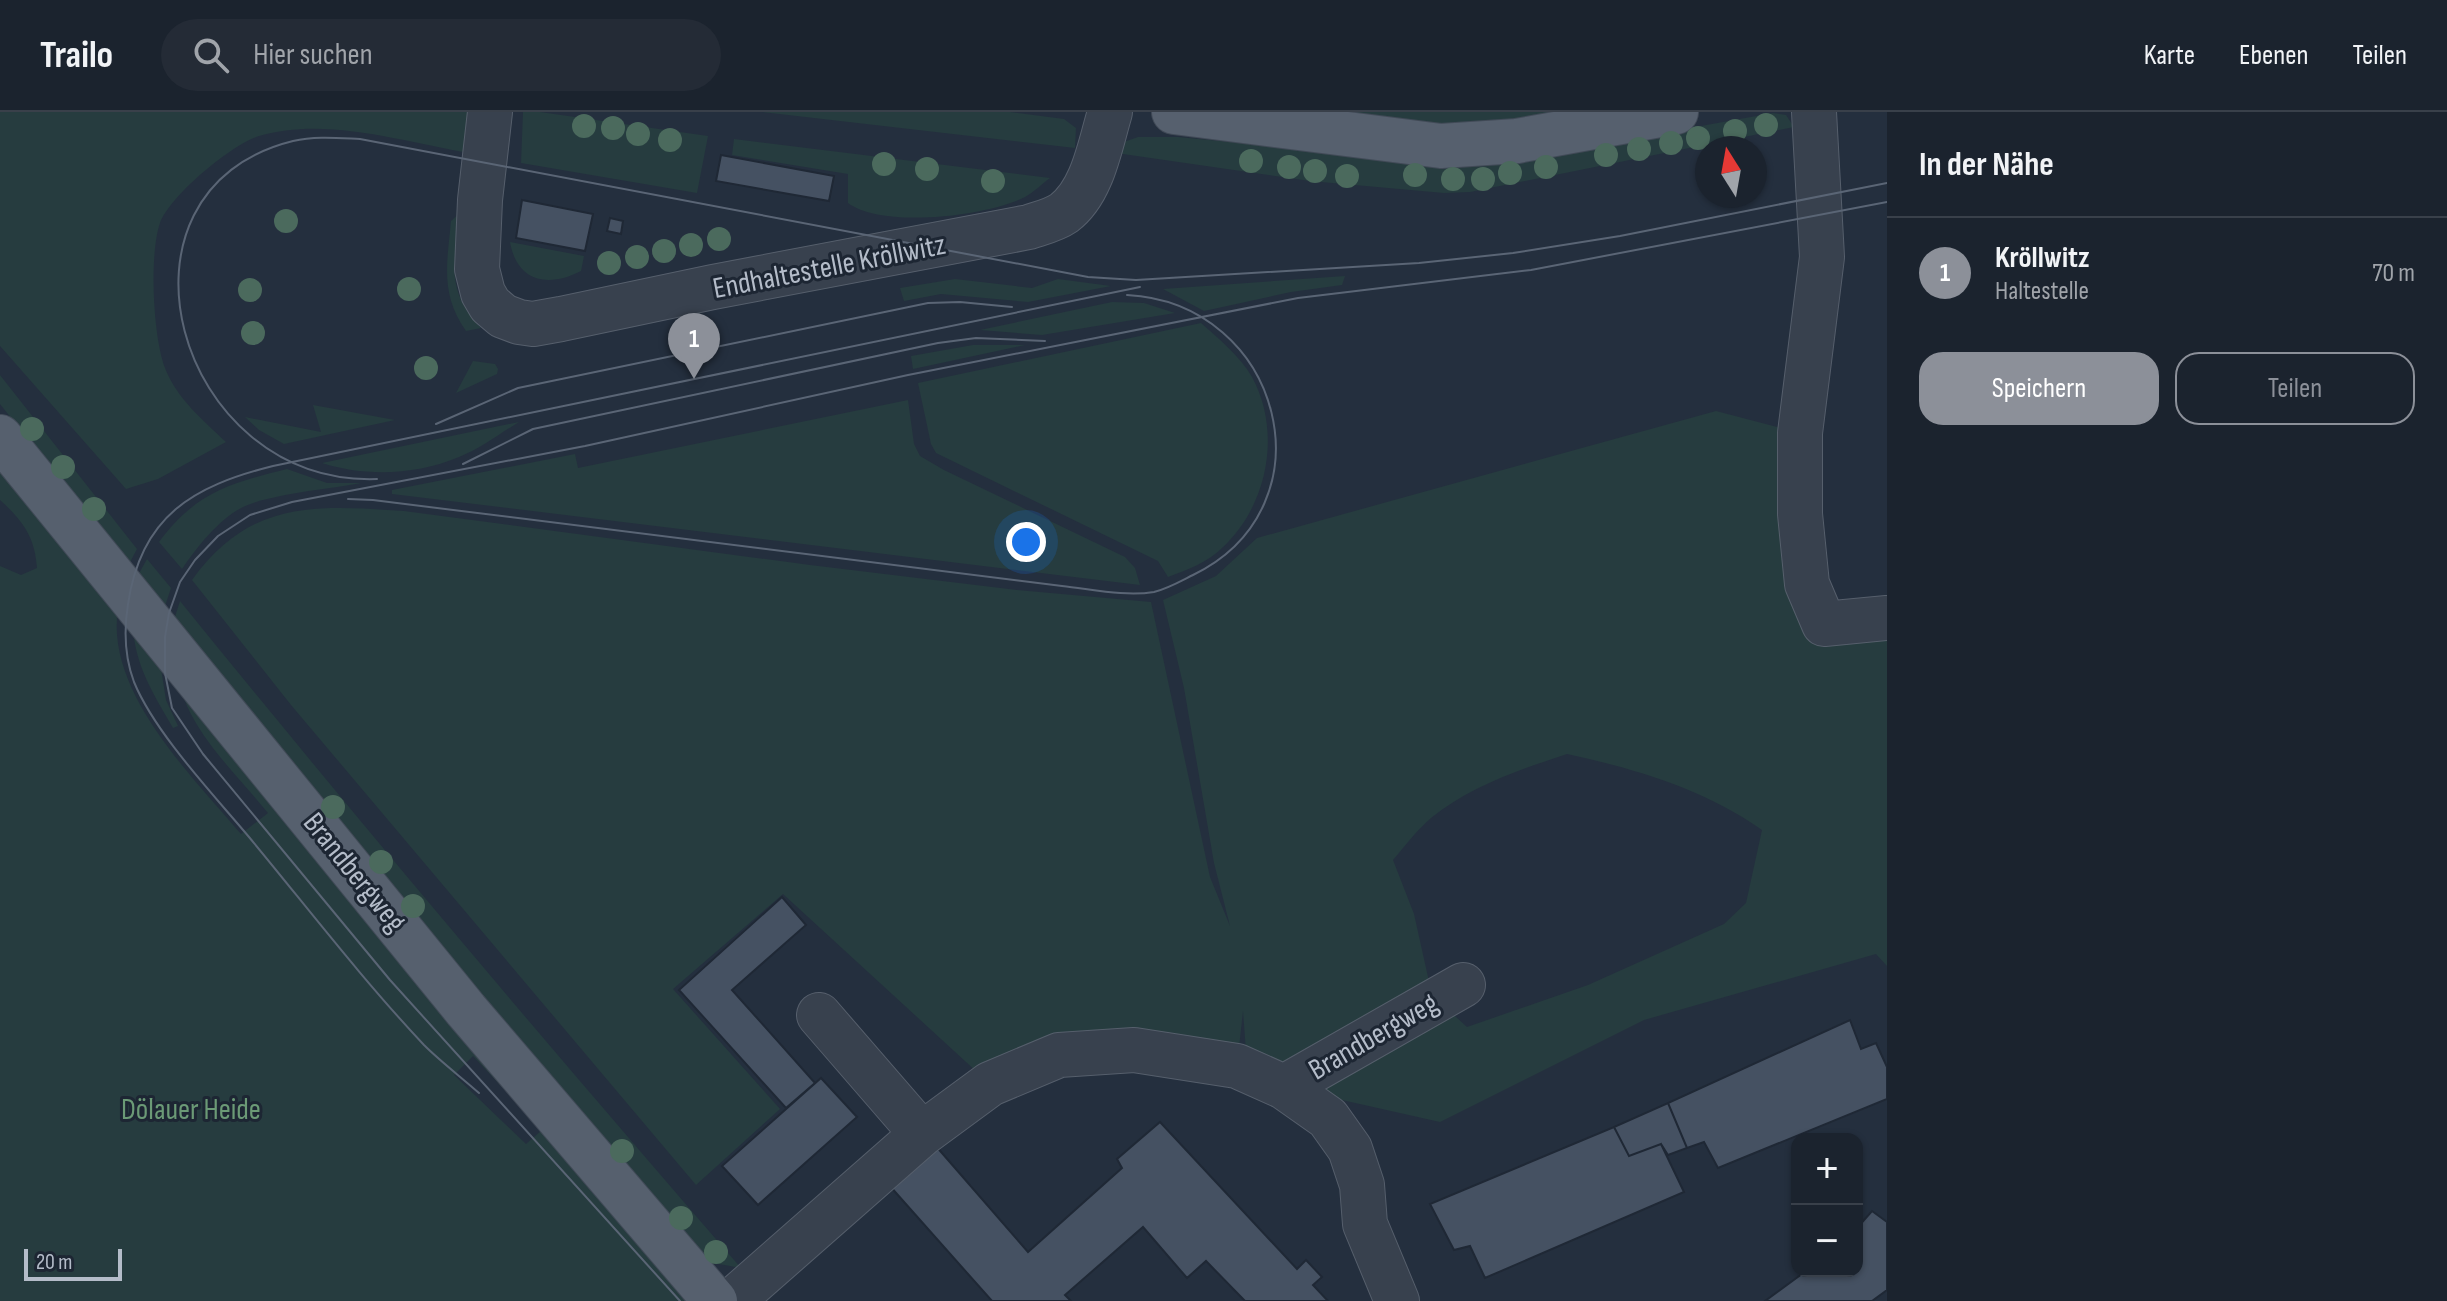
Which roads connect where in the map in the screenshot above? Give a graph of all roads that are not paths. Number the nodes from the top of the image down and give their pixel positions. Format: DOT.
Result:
graph roads {
  1 [pos="490,112"];
  2 [pos="1110,112"];
  3 [pos="1174,112"];
  4 [pos="1676,112"];
  5 [pos="1814,112"];
  6 [pos="0,437"];
  7 [pos="1887,618"];
  8 [pos="1463,985"];
  9 [pos="819,1015"];
  10 [pos="1284,1087"];
  11 [pos="922,1134"];
  12 [pos="715,1301"];
  13 [pos="732,1301"];
  14 [pos="1397,1301"];
  1 -- 2 [label="lane, Endhaltestelle Kröllwitz"];
  3 -- 4 [label="main road"];
  5 -- 7 [label="lane"];
  6 -- 12 [label="main road, Brandbergweg"];
  8 -- 10 [label="lane, Brandbergweg"];
  9 -- 11 [label="lane"];
  10 -- 11 [label="lane, Brandbergweg"];
  10 -- 14 [label="lane, Brandbergweg"];
  11 -- 13 [label="lane, Brandbergweg"];
}
